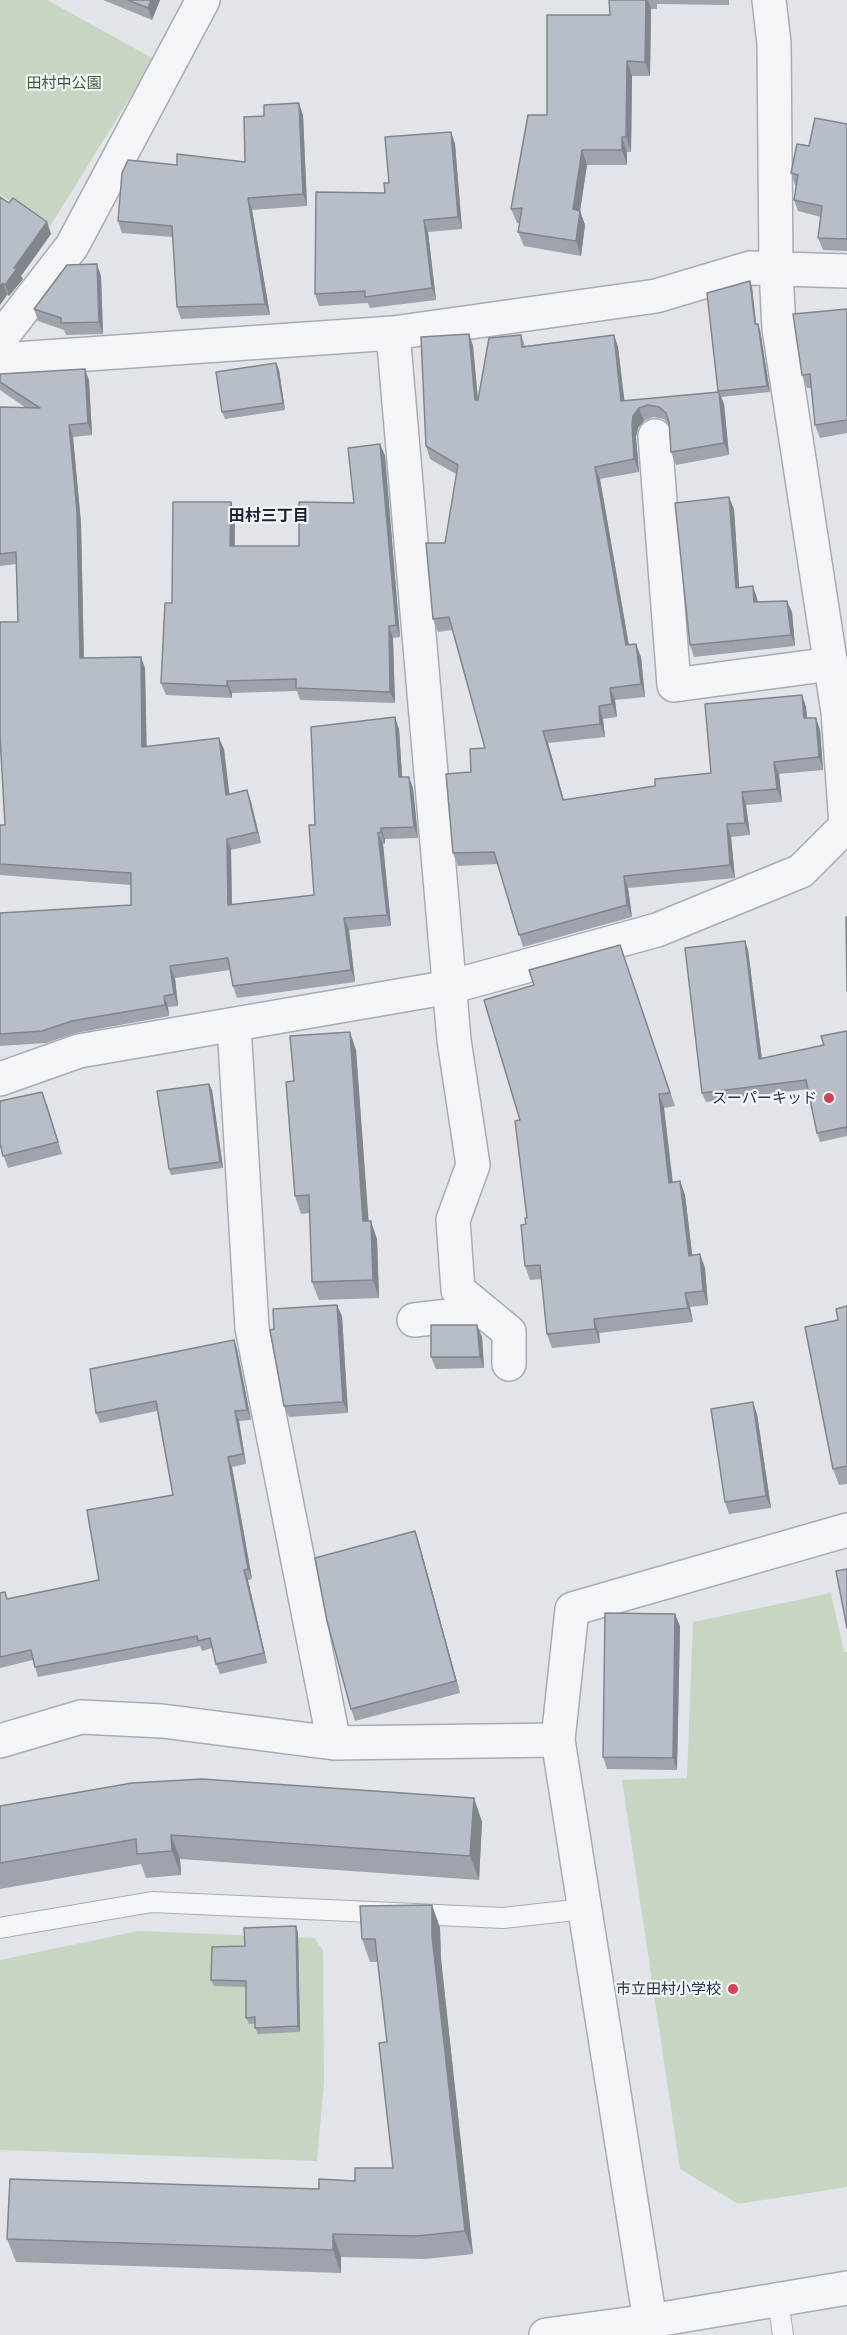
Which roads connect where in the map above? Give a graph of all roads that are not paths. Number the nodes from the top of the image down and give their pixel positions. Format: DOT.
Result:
graph roads {
  1 [pos="202,0"];
  2 [pos="769,0"];
  3 [pos="776,269"];
  4 [pos="847,271"];
  5 [pos="393,333"];
  6 [pos="0,339"];
  7 [pos="0,360"];
  8 [pos="655,436"];
  9 [pos="831,664"];
  10 [pos="843,712"];
  11 [pos="847,825"];
  12 [pos="450,987"];
  13 [pos="234,1025"];
  14 [pos="0,1079"];
  15 [pos="485,1312"];
  16 [pos="414,1320"];
  17 [pos="509,1364"];
  18 [pos="847,1530"];
  19 [pos="558,1740"];
  20 [pos="0,1741"];
  21 [pos="334,1743"];
  22 [pos="584,1909"];
  23 [pos="0,1928"];
  24 [pos="847,2288"];
  25 [pos="778,2300"];
  26 [pos="650,2321"];
  27 [pos="546,2335"];
  28 [pos="783,2335"];
  1 -- 6 [label="street"];
  2 -- 3 [label="street"];
  3 -- 4 [label="street"];
  3 -- 5 [label="street"];
  3 -- 9 [label="street"];
  5 -- 7 [label="street"];
  5 -- 12 [label="street"];
  8 -- 9 [label="street"];
  9 -- 10 [label="street"];
  10 -- 11 [label="street"];
  11 -- 12 [label="street"];
  12 -- 13 [label="street"];
  12 -- 15 [label="street"];
  13 -- 14 [label="street"];
  13 -- 21 [label="street"];
  15 -- 16 [label="street"];
  15 -- 17 [label="street"];
  18 -- 19 [label="street"];
  19 -- 21 [label="street"];
  19 -- 22 [label="street"];
  20 -- 21 [label="street"];
  22 -- 23 [label="lane"];
  22 -- 26 [label="street"];
  24 -- 25 [label="street"];
  25 -- 26 [label="street"];
  25 -- 28 [label="lane"];
  26 -- 27 [label="street"];
}
